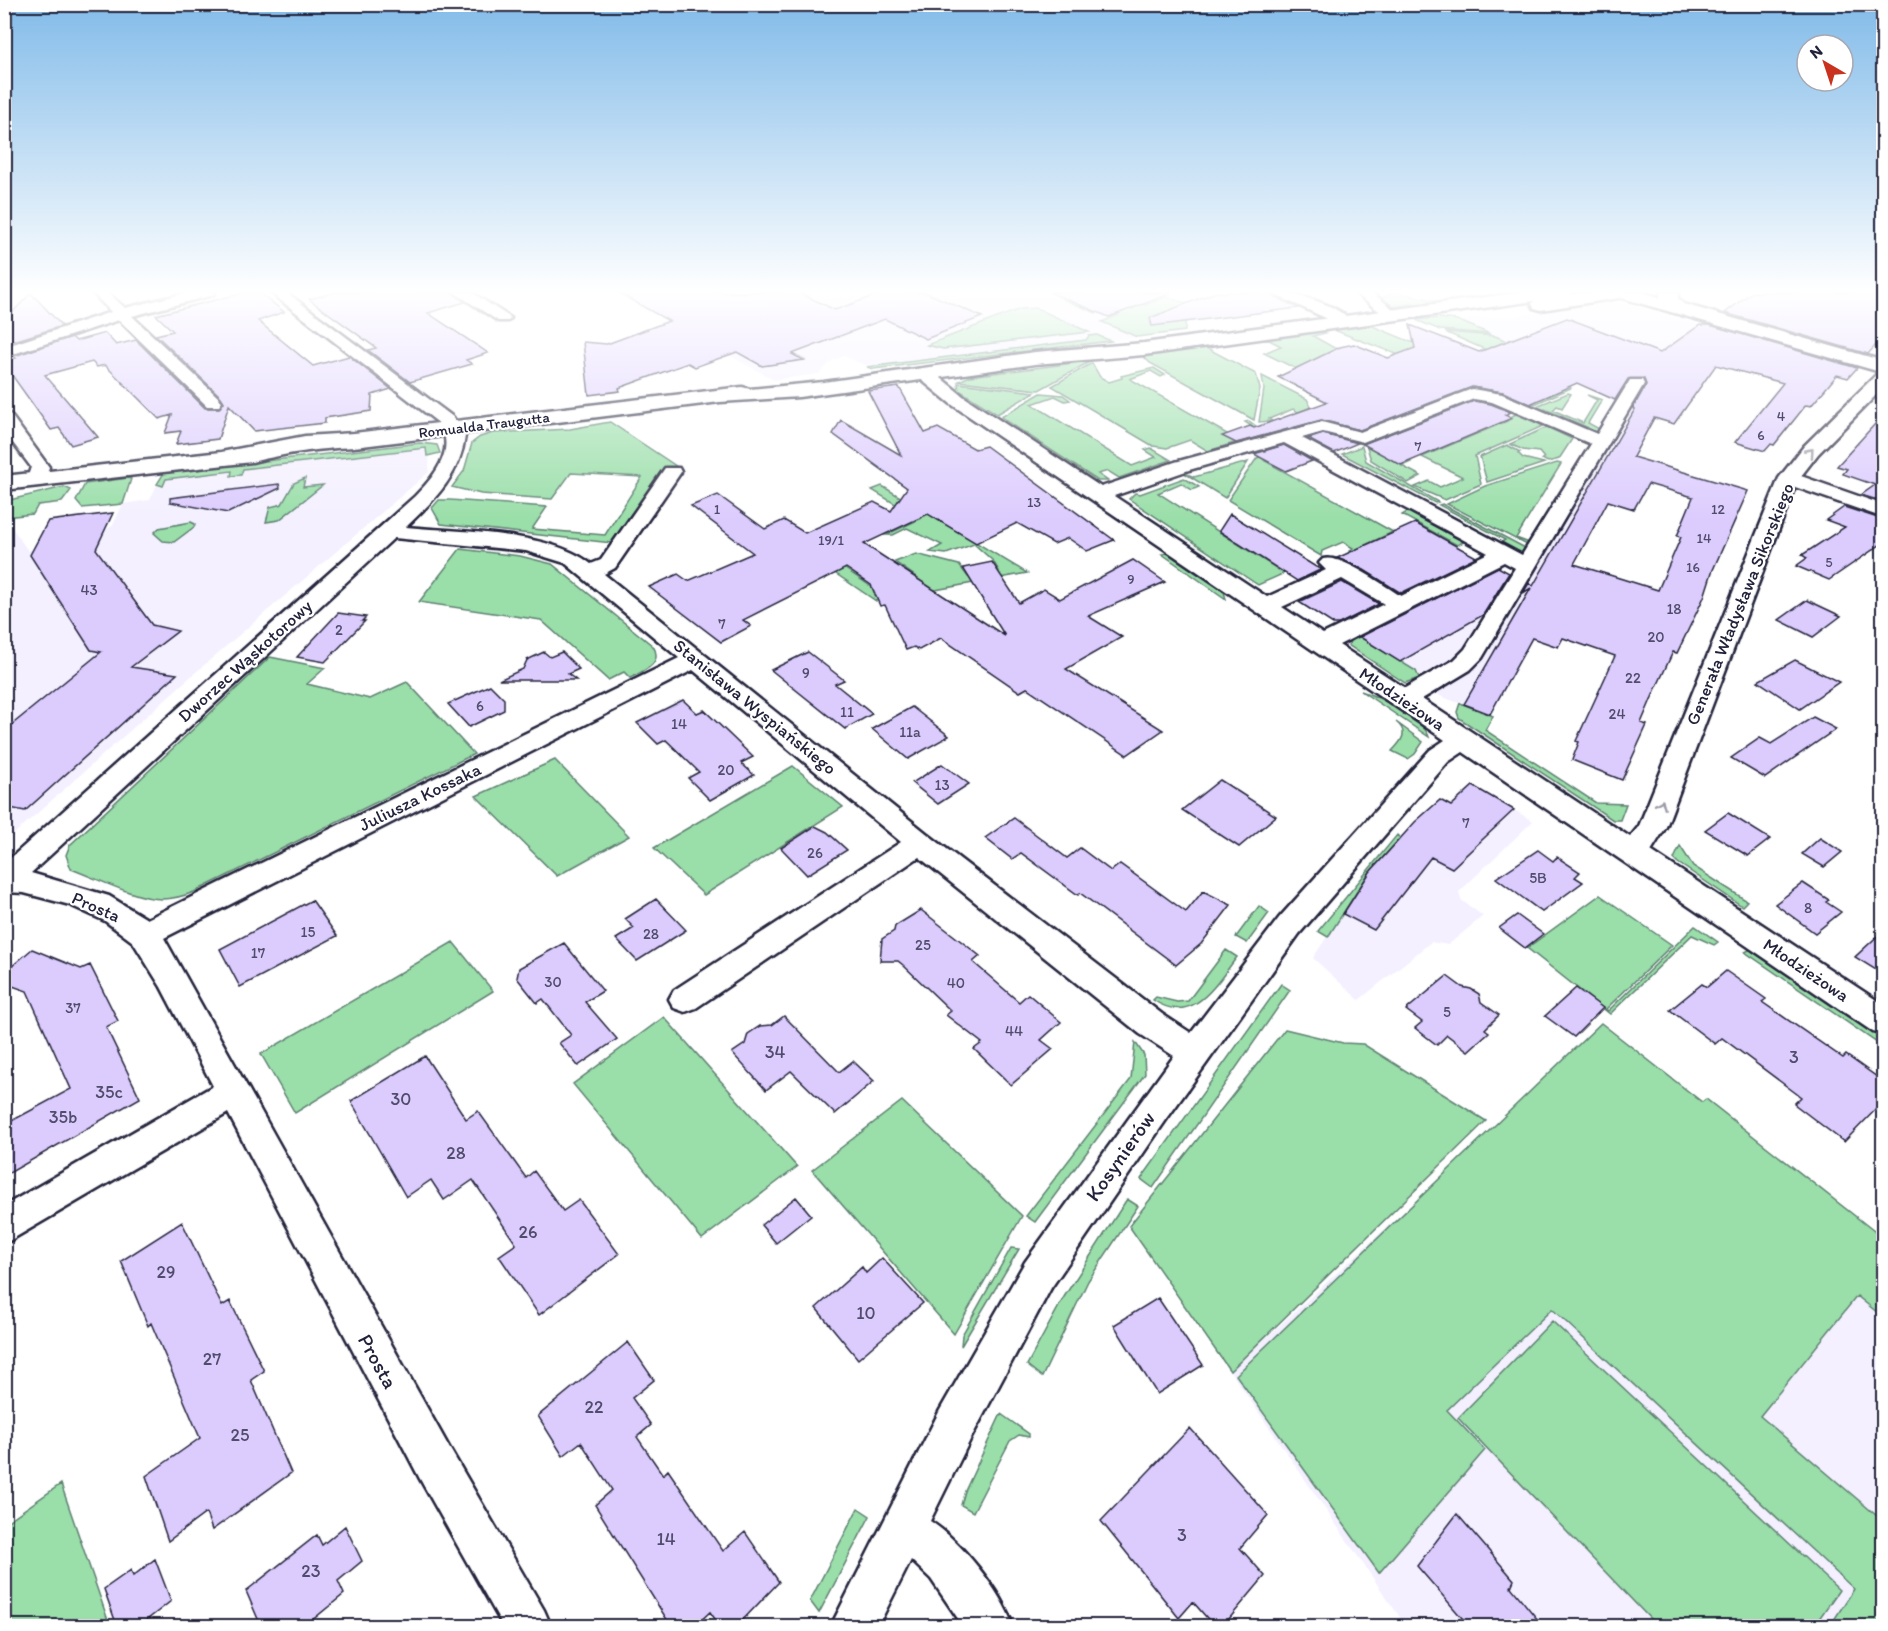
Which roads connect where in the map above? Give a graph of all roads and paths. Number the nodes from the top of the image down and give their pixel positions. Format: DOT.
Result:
graph roads {
  1 [pos="178,368"];
  2 [pos="378,368"];
  3 [pos="965,368"];
  4 [pos="924,373"];
  5 [pos="1884,377"];
  6 [pos="1636,384"];
  7 [pos="213,402"];
  8 [pos="4,418"];
  9 [pos="452,428"];
  10 [pos="1286,437"];
  11 [pos="1600,442"];
  12 [pos="672,472"];
  13 [pos="1789,478"];
  14 [pos="37,479"];
  15 [pos="4,483"];
  16 [pos="1098,495"];
  17 [pos="1884,512"];
  18 [pos="389,531"];
  19 [pos="1501,555"];
  20 [pos="1527,566"];
  21 [pos="588,573"];
  22 [pos="1401,605"];
  23 [pos="1265,607"];
  24 [pos="1320,645"];
  25 [pos="696,659"];
  26 [pos="1403,700"];
  27 [pos="1463,740"];
  28 [pos="920,843"];
  29 [pos="1630,852"];
  30 [pos="6,880"];
  31 [pos="144,934"];
  32 [pos="685,999"];
  33 [pos="1884,1022"];
  34 [pos="1195,1053"];
  35 [pos="232,1093"];
  36 [pos="4,1226"];
  37 [pos="902,1529"];
  38 [pos="528,1626"];
  39 [pos="854,1626"];
  40 [pos="990,1626"];
  1 -- 7 [label="street"];
  2 -- 9 [label="street"];
  3 -- 4 [label="street, Romualda Traugutta"];
  4 -- 9 [label="street, Romualda Traugutta"];
  4 -- 16 [label="street, Młodzieżowa"];
  13 -- 5 [label="street, Generała Władysława Sikorskiego, one-way"];
  6 -- 11 [label="street"];
  8 -- 14 [label="street"];
  9 -- 14 [label="street, Romualda Traugutta"];
  9 -- 18 [label="street, Dworzec Wąskotorowy"];
  10 -- 11 [label="street"];
  10 -- 16 [label="street"];
  10 -- 19 [label="street"];
  11 -- 20 [label="street"];
  12 -- 21 [label="street"];
  13 -- 17 [label="street"];
  29 -- 13 [label="street, Generała Władysława Sikorskiego, one-way"];
  14 -- 15 [label="street, Romualda Traugutta"];
  16 -- 23 [label="street, Młodzieżowa"];
  18 -- 21 [label="street, Stanisława Wyspiańskiego"];
  18 -- 30 [label="street, Dworzec Wąskotorowy"];
  19 -- 20 [label="street"];
  19 -- 22 [label="street"];
  20 -- 26 [label="street"];
  21 -- 25 [label="street, Stanisława Wyspiańskiego"];
  22 -- 23 [label="street"];
  22 -- 24 [label="street"];
  23 -- 24 [label="street, Młodzieżowa"];
  24 -- 26 [label="street, Młodzieżowa"];
  25 -- 28 [label="street, Stanisława Wyspiańskiego"];
  25 -- 31 [label="street, Juliusza Kossaka"];
  26 -- 27 [label="street, Młodzieżowa"];
  27 -- 29 [label="street, Młodzieżowa"];
  27 -- 34 [label="street, Kosynierów"];
  28 -- 32 [label="street"];
  28 -- 34 [label="street, Stanisława Wyspiańskiego"];
  29 -- 33 [label="street, Młodzieżowa"];
  30 -- 31 [label="street, Prosta"];
  31 -- 35 [label="street, Prosta"];
  34 -- 37 [label="street, Kosynierów"];
  35 -- 36 [label="street"];
  35 -- 38 [label="street, Prosta"];
  37 -- 39 [label="street, Kosynierów"];
  37 -- 40 [label="street"];
}
